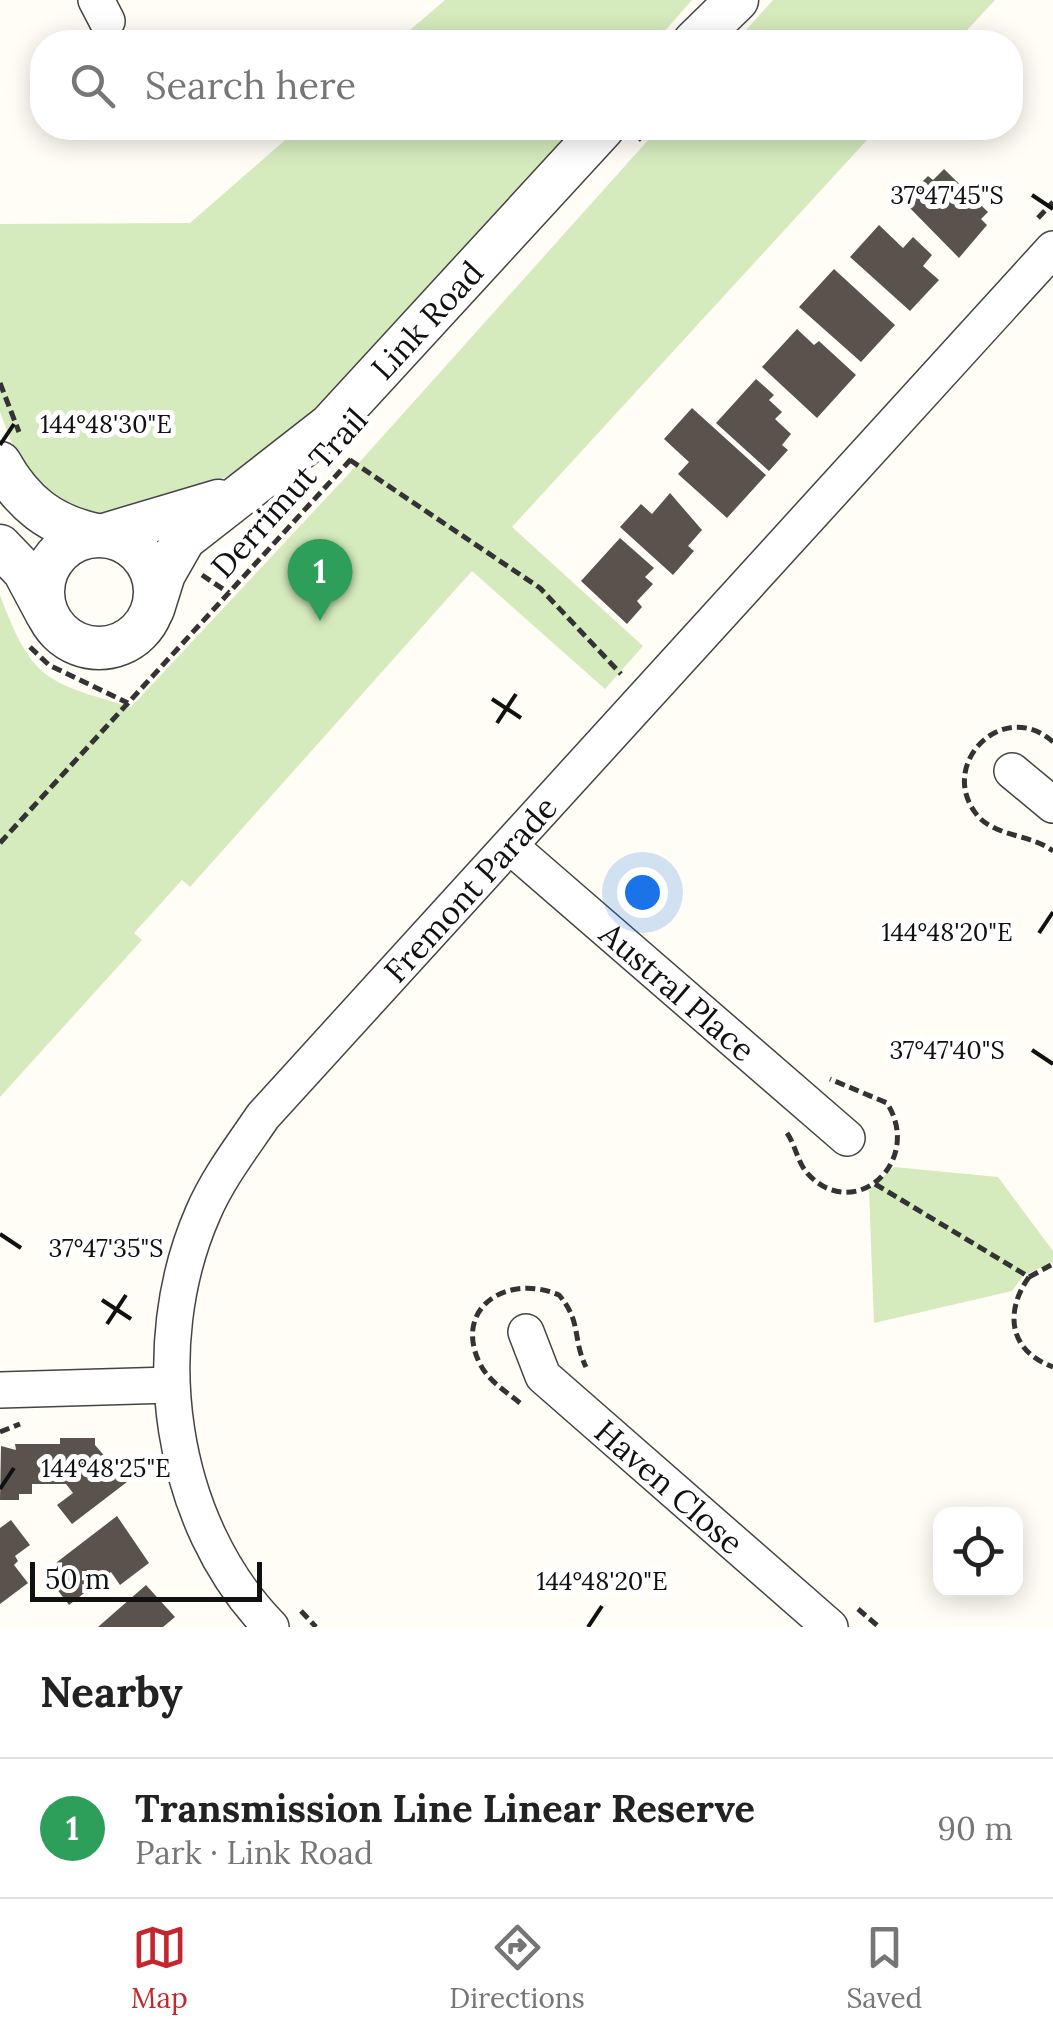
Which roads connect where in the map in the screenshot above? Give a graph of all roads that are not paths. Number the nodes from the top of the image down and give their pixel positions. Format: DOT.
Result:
graph roads {
  1 [pos="702,0"];
  2 [pos="737,0"];
  3 [pos="678,30"];
  4 [pos="706,30"];
  5 [pos="615,140"];
  6 [pos="1053,249"];
  7 [pos="0,464"];
  8 [pos="234,496"];
  9 [pos="100,535"];
  10 [pos="0,546"];
  11 [pos="153,609"];
  12 [pos="38,630"];
  13 [pos="1012,771"];
  14 [pos="1053,805"];
  15 [pos="510,846"];
  16 [pos="847,1138"];
  17 [pos="526,1332"];
  18 [pos="170,1385"];
  19 [pos="0,1390"];
  20 [pos="282,1616"];
  21 [pos="830,1627"];
  1 -- 3 [label="street"];
  2 -- 4 [label="street"];
  5 -- 8 [label="street, Link Road"];
  6 -- 15 [label="street, Fremont Parade"];
  7 -- 9 [label="street"];
  8 -- 9 [label="street, Link Road"];
  8 -- 11 [label="street, Link Road"];
  9 -- 11 [label="street"];
  9 -- 12 [label="street"];
  10 -- 12 [label="street"];
  11 -- 12 [label="street"];
  13 -- 14 [label="street"];
  15 -- 16 [label="street, Austral Place"];
  15 -- 18 [label="street, Fremont Parade"];
  17 -- 21 [label="street, Haven Close"];
  18 -- 19 [label="street"];
  18 -- 20 [label="street, Fremont Parade"];
}
